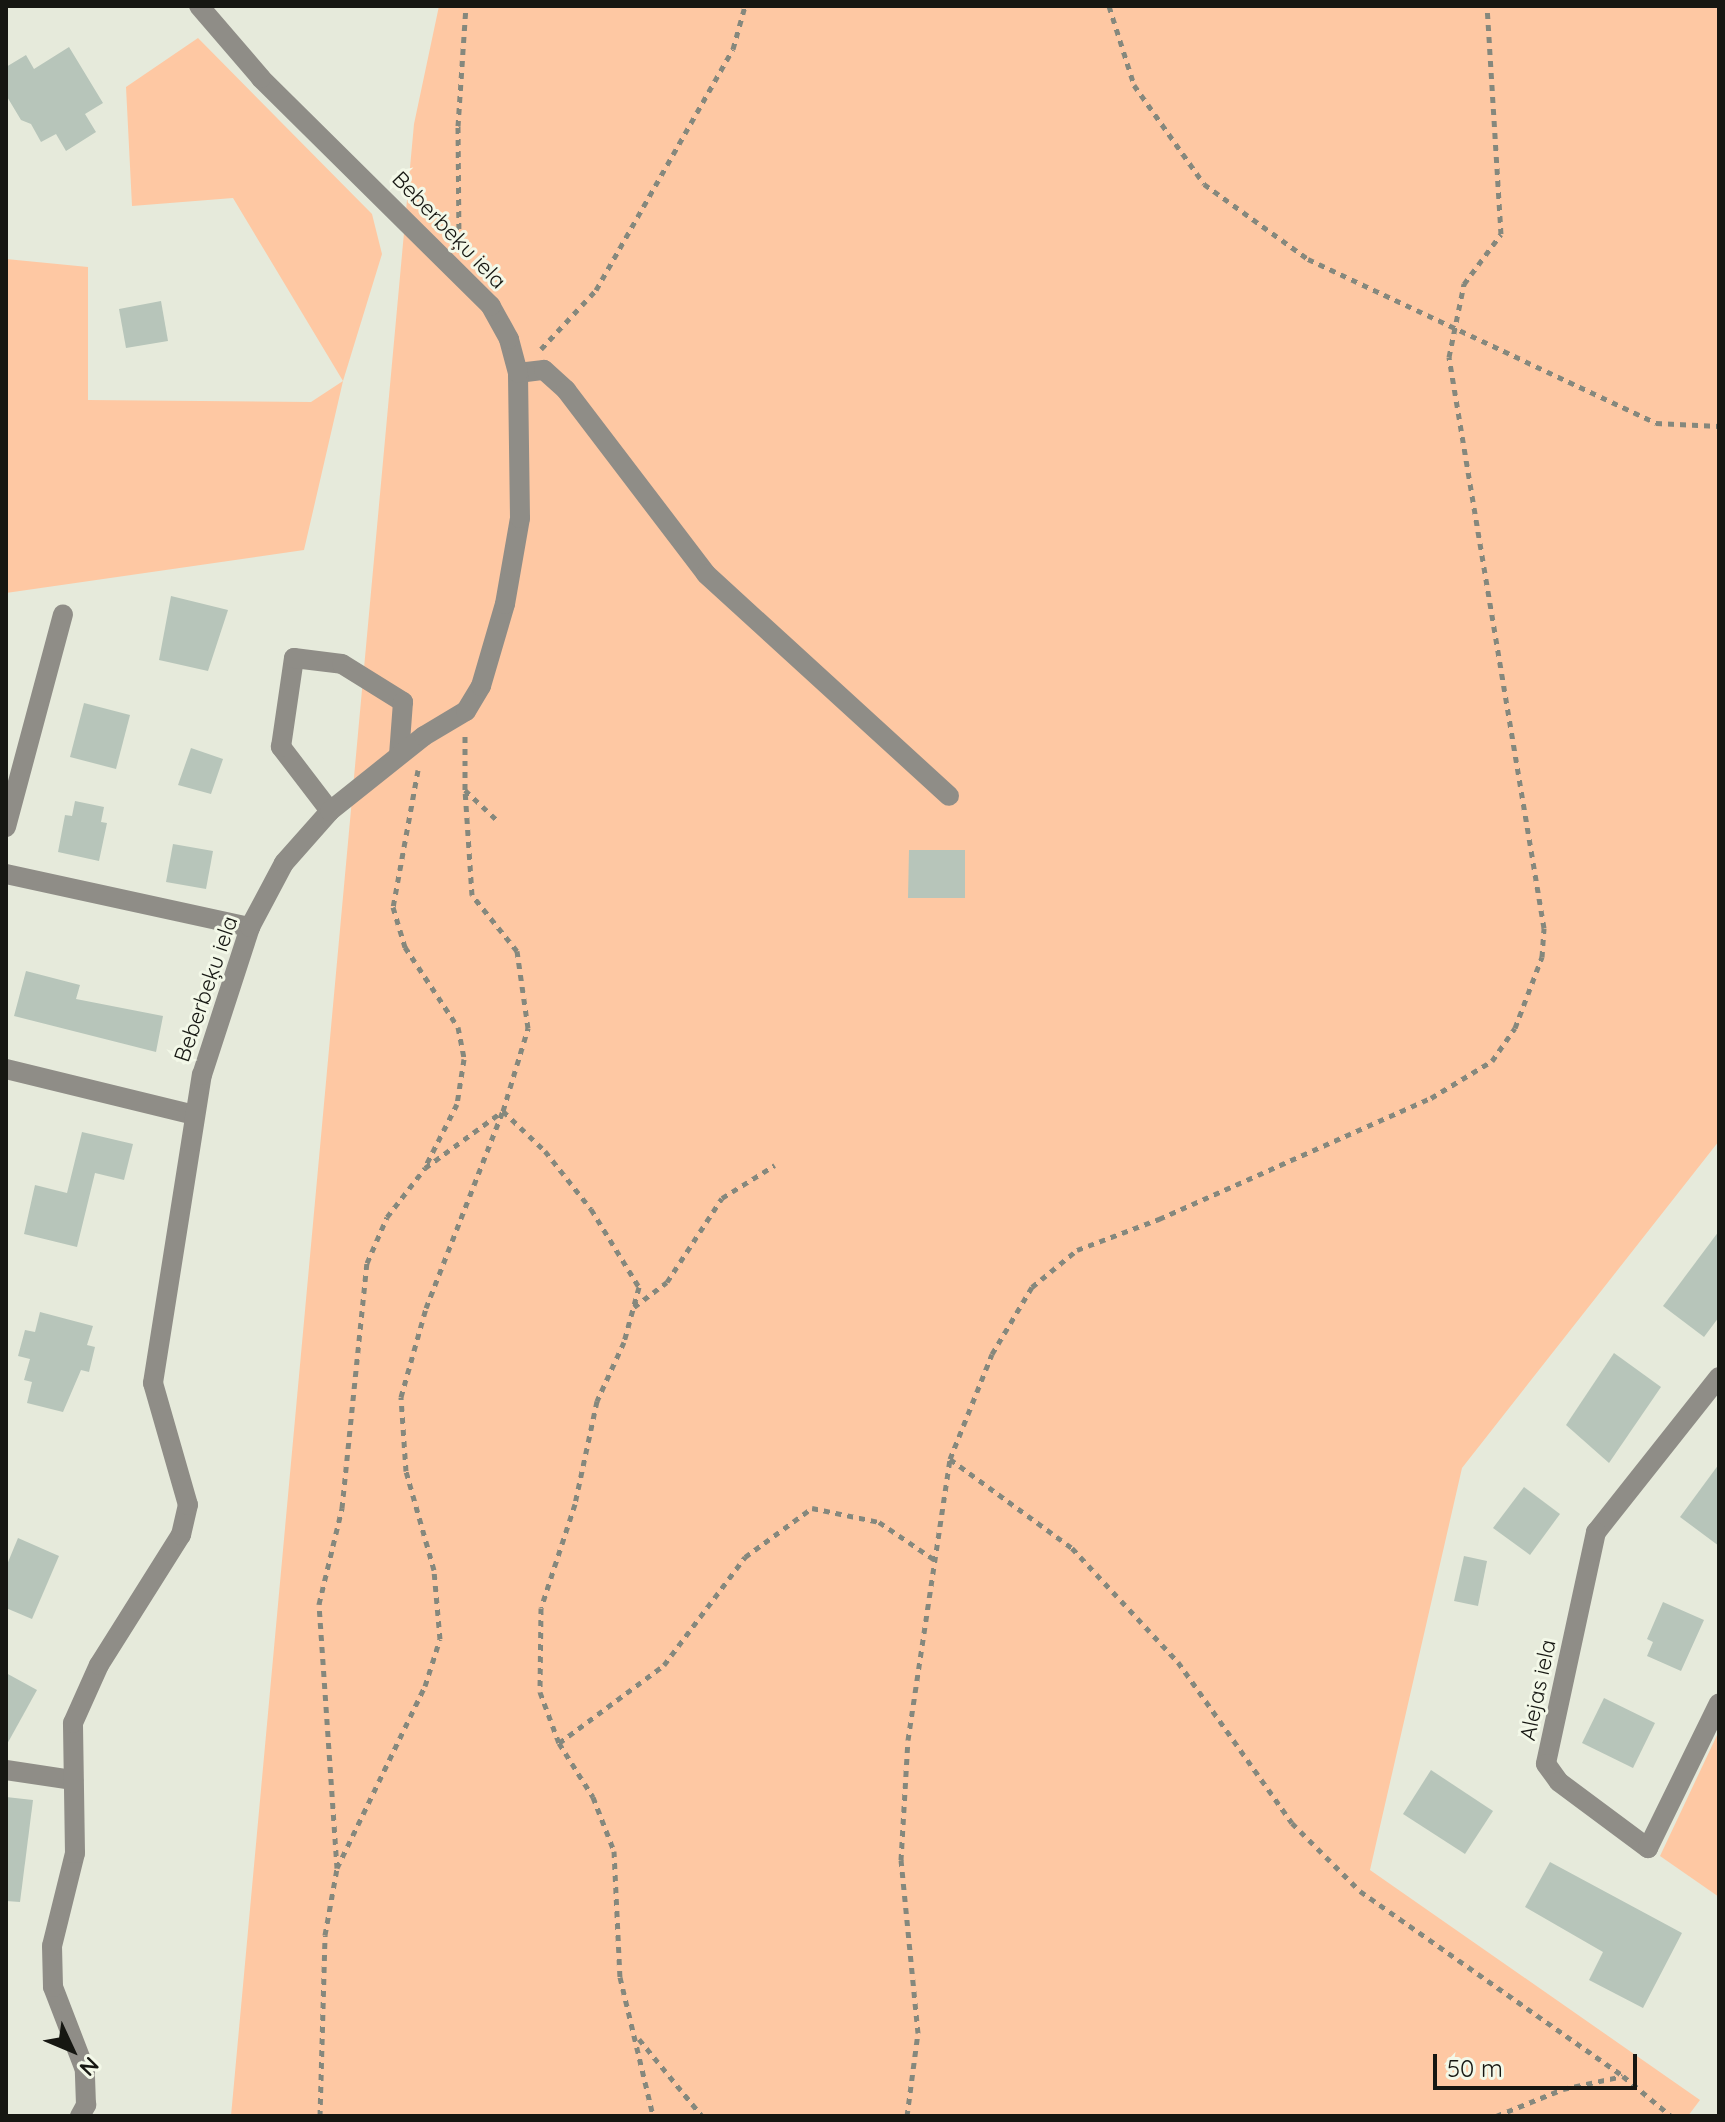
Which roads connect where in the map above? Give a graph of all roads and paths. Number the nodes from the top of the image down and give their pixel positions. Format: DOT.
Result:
graph roads {
  1 [pos="199,6"];
  2 [pos="466,6"];
  3 [pos="745,6"];
  4 [pos="1109,6"];
  5 [pos="1487,6"];
  6 [pos="459,269"];
  7 [pos="1455,329"];
  8 [pos="518,373"];
  9 [pos="1719,426"];
  10 [pos="63,615"];
  11 [pos="466,711"];
  12 [pos="424,736"];
  13 [pos="399,755"];
  14 [pos="465,790"];
  15 [pos="949,796"];
  16 [pos="330,811"];
  17 [pos="499,822"];
  18 [pos="6,827"];
  19 [pos="6,874"];
  20 [pos="250,927"];
  21 [pos="6,1069"];
  22 [pos="503,1111"];
  23 [pos="194,1115"];
  24 [pos="775,1165"];
  25 [pos="425,1168"];
  26 [pos="633,1307"];
  27 [pos="1719,1377"];
  28 [pos="950,1459"];
  29 [pos="935,1560"];
  30 [pos="1719,1703"];
  31 [pos="559,1743"];
  32 [pos="6,1770"];
  33 [pos="73,1780"];
  34 [pos="337,1868"];
  35 [pos="638,2038"];
  36 [pos="1623,2076"];
  37 [pos="80,2116"];
  38 [pos="320,2116"];
  39 [pos="653,2116"];
  40 [pos="702,2116"];
  41 [pos="907,2116"];
  42 [pos="1496,2116"];
  43 [pos="1671,2116"];
  1 -- 6 [label="street, Beberbeķu iela"];
  2 -- 6 [label="path"];
  3 -- 8 [label="path"];
  4 -- 7 [label="path"];
  5 -- 7 [label="path"];
  6 -- 8 [label="street, Beberbeķu iela"];
  7 -- 9 [label="path"];
  7 -- 28 [label="path"];
  8 -- 11 [label="street, Beberbeķu iela"];
  8 -- 15 [label="street"];
  10 -- 18 [label="street"];
  11 -- 12 [label="street, Beberbeķu iela"];
  11 -- 14 [label="path"];
  12 -- 13 [label="street, Beberbeķu iela"];
  12 -- 25 [label="path"];
  13 -- 16 [label="street, Beberbeķu iela"];
  13 -- 16 [label="street"];
  14 -- 17 [label="path"];
  14 -- 22 [label="path"];
  16 -- 20 [label="street, Beberbeķu iela"];
  19 -- 20 [label="street"];
  20 -- 23 [label="street, Beberbeķu iela"];
  21 -- 23 [label="street"];
  22 -- 25 [label="path"];
  22 -- 26 [label="path"];
  22 -- 34 [label="path"];
  23 -- 33 [label="street, Beberbeķu iela"];
  24 -- 26 [label="path"];
  25 -- 34 [label="path"];
  26 -- 31 [label="path"];
  27 -- 30 [label="street, Alejas iela"];
  28 -- 29 [label="path"];
  28 -- 36 [label="path"];
  29 -- 31 [label="path"];
  29 -- 41 [label="path"];
  31 -- 35 [label="path"];
  32 -- 33 [label="street"];
  33 -- 37 [label="street, Beberbeķu iela"];
  34 -- 38 [label="path"];
  35 -- 39 [label="path"];
  35 -- 40 [label="path"];
  36 -- 42 [label="path"];
  36 -- 43 [label="path"];
}
